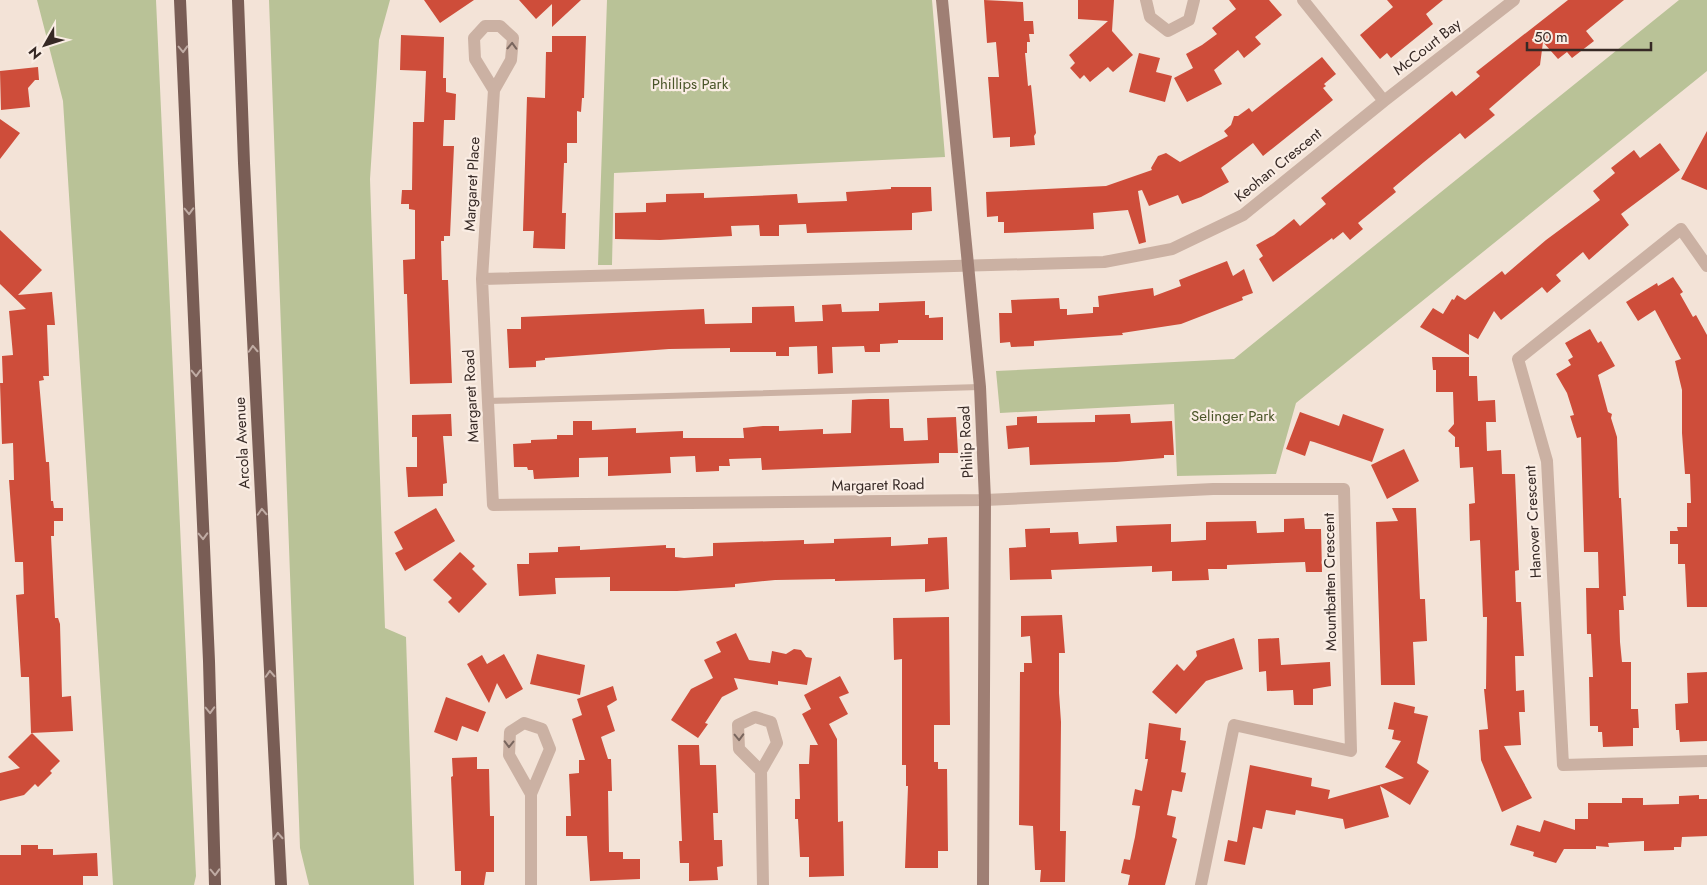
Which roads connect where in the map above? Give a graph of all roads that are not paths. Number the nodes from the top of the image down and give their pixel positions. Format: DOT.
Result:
graph roads {
  1 [pos="180,0"];
  2 [pos="238,0"];
  3 [pos="942,0"];
  4 [pos="1146,0"];
  5 [pos="1194,0"];
  6 [pos="1303,0"];
  7 [pos="1514,0"];
  8 [pos="494,90"];
  9 [pos="1384,102"];
  10 [pos="1707,266"];
  11 [pos="968,267"];
  12 [pos="482,279"];
  13 [pos="980,387"];
  14 [pos="488,401"];
  15 [pos="985,500"];
  16 [pos="1707,761"];
  17 [pos="762,771"];
  18 [pos="531,794"];
  19 [pos="216,885"];
  20 [pos="281,885"];
  21 [pos="531,885"];
  22 [pos="763,885"];
  23 [pos="983,885"];
  24 [pos="1201,885"];
  1 -- 19 [label="main road, one-way"];
  20 -- 2 [label="main road, Arcola Avenue, one-way"];
  3 -- 11 [label="street, Philip Road"];
  4 -- 5 [label="street"];
  6 -- 9 [label="street"];
  7 -- 9 [label="street, McCourt Bay"];
  8 -- 8 [label="street, Margaret Place, one-way"];
  8 -- 12 [label="street, Margaret Place"];
  9 -- 11 [label="street, Keohan Crescent"];
  10 -- 16 [label="street, Hanover Crescent"];
  11 -- 12 [label="street"];
  11 -- 13 [label="street, Philip Road"];
  12 -- 14 [label="street, Margaret Road"];
  13 -- 14 [label="lane"];
  13 -- 15 [label="street, Philip Road"];
  14 -- 15 [label="street, Margaret Road"];
  15 -- 23 [label="street, Philip Road"];
  15 -- 24 [label="street, Mountbatten Crescent"];
  17 -- 22 [label="street"];
  18 -- 18 [label="street, one-way"];
  18 -- 21 [label="street"];
}
